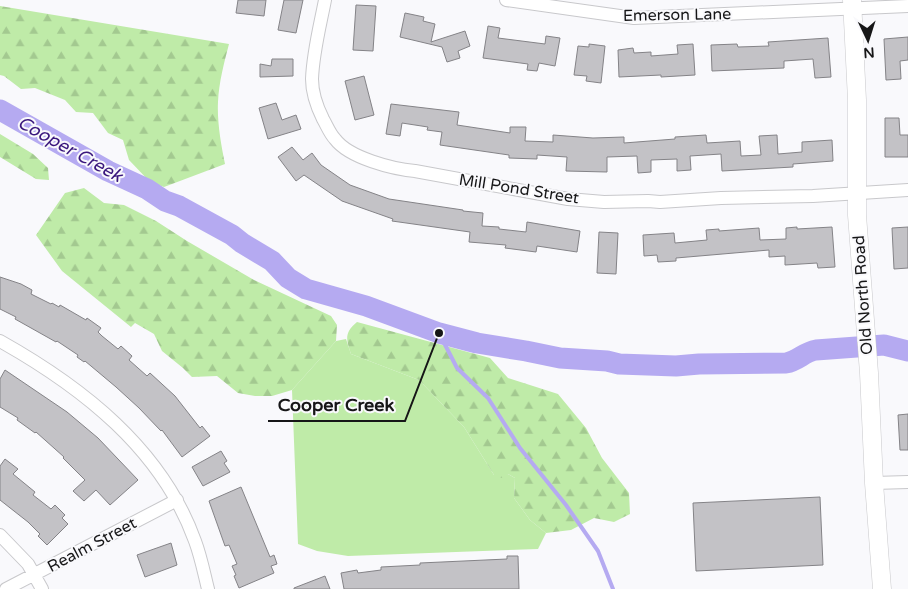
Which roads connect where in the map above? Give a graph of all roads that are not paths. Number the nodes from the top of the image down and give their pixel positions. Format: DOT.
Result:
graph roads {
  1 [pos="325,0"];
  2 [pos="514,1"];
  3 [pos="852,5"];
  4 [pos="908,6"];
  5 [pos="908,190"];
  6 [pos="856,192"];
  7 [pos="0,341"];
  8 [pos="908,482"];
  9 [pos="874,483"];
  10 [pos="177,500"];
  11 [pos="0,535"];
  12 [pos="35,574"];
  13 [pos="6,589"];
  14 [pos="42,589"];
  15 [pos="208,589"];
  16 [pos="882,589"];
  1 -- 6 [label="street, Mill Pond Street"];
  2 -- 3 [label="street, Emerson Lane"];
  3 -- 4 [label="street, Emerson Lane"];
  3 -- 6 [label="street, Old North Road"];
  5 -- 6 [label="street, Mill Pond Street"];
  6 -- 9 [label="street, Old North Road"];
  7 -- 10 [label="street"];
  8 -- 9 [label="street"];
  9 -- 16 [label="street, Old North Road"];
  10 -- 12 [label="street, Realm Street"];
  10 -- 15 [label="street"];
  11 -- 12 [label="street"];
  12 -- 13 [label="street, Realm Street"];
  12 -- 14 [label="street"];
}
